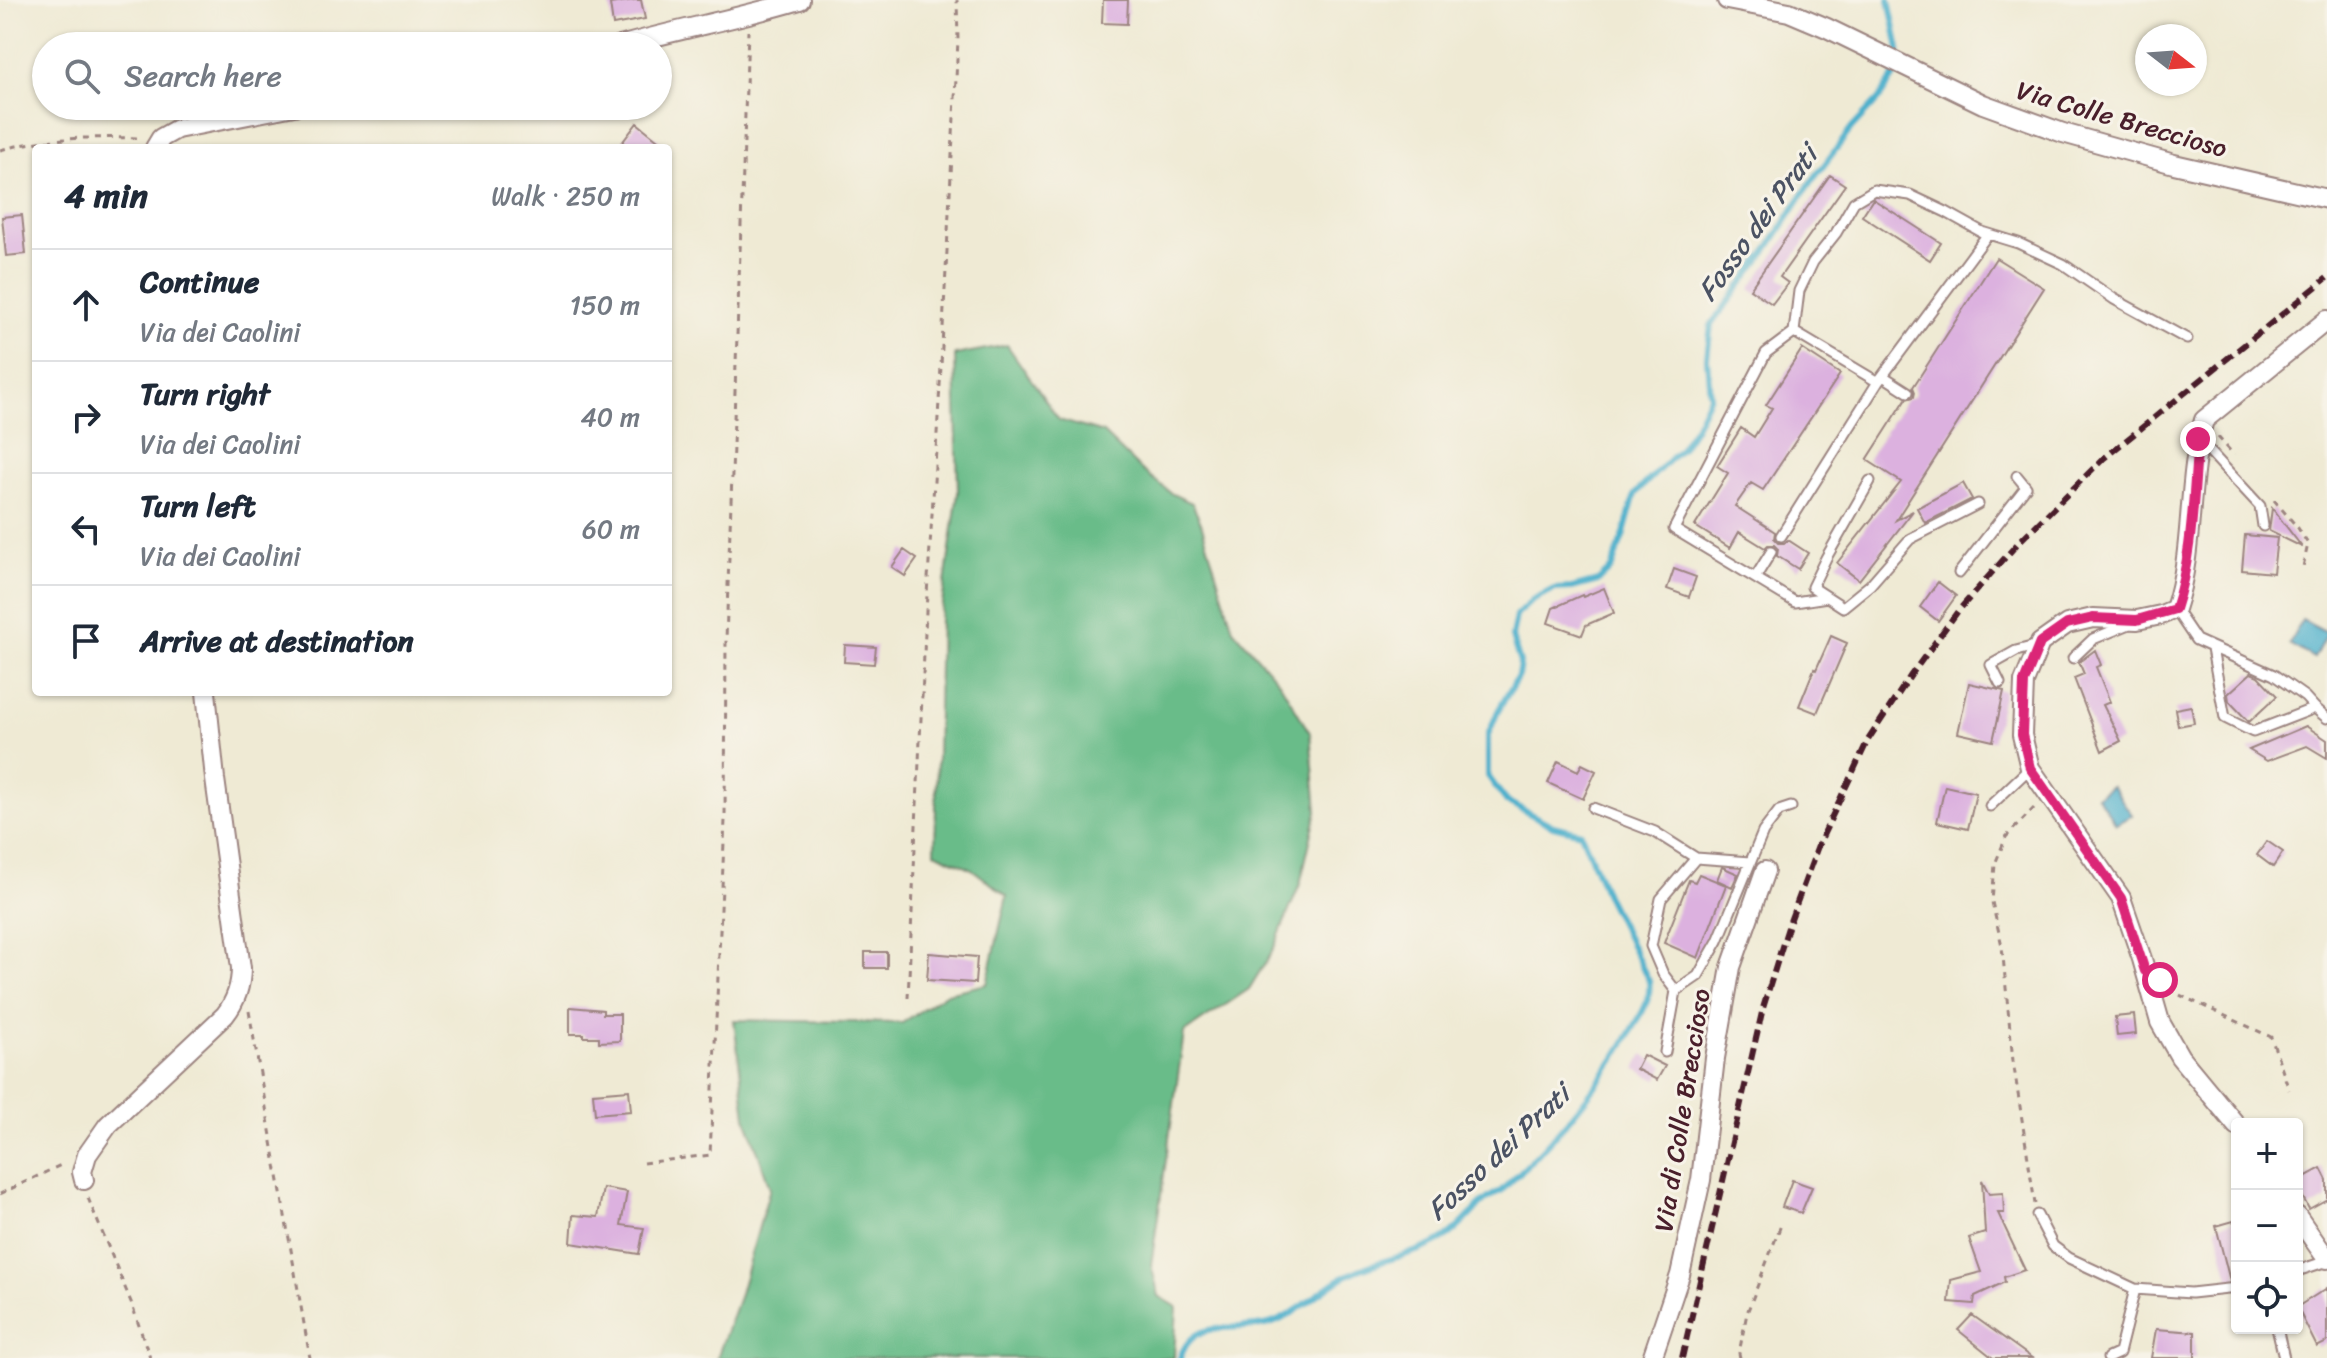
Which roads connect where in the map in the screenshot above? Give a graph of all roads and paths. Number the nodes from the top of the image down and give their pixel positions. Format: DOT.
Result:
graph roads {
  1 [pos="800,0"];
  2 [pos="957,0"];
  3 [pos="1727,0"];
  4 [pos="748,15"];
  5 [pos="665,32"];
  6 [pos="223,120"];
  7 [pos="158,143"];
  8 [pos="0,150"];
  9 [pos="2327,199"];
  10 [pos="1988,234"];
  11 [pos="2327,320"];
  12 [pos="1794,332"];
  13 [pos="2187,339"];
  14 [pos="1880,379"];
  15 [pos="1908,392"];
  16 [pos="2198,439"];
  17 [pos="2017,476"];
  18 [pos="1870,481"];
  19 [pos="1978,504"];
  20 [pos="2263,526"];
  21 [pos="1781,536"];
  22 [pos="1771,552"];
  23 [pos="1959,573"];
  24 [pos="1755,578"];
  25 [pos="1827,597"];
  26 [pos="2175,609"];
  27 [pos="2137,620"];
  28 [pos="2039,645"];
  29 [pos="2212,649"];
  30 [pos="2073,658"];
  31 [pos="2000,683"];
  32 [pos="206,696"];
  33 [pos="2315,708"];
  34 [pos="2327,718"];
  35 [pos="2030,768"];
  36 [pos="2047,794"];
  37 [pos="1990,806"];
  38 [pos="1791,807"];
  39 [pos="1593,808"];
  40 [pos="1696,858"];
  41 [pos="1757,867"];
  42 [pos="2145,971"];
  43 [pos="1676,991"];
  44 [pos="908,998"];
  45 [pos="247,999"];
  46 [pos="1665,1052"];
  47 [pos="2289,1090"];
  48 [pos="2231,1119"];
  49 [pos="73,1158"];
  50 [pos="643,1163"];
  51 [pos="84,1180"];
  52 [pos="0,1194"];
  53 [pos="2037,1215"];
  54 [pos="1781,1225"];
  55 [pos="2303,1225"];
  56 [pos="2327,1260"];
  57 [pos="2303,1269"];
  58 [pos="2135,1289"];
  59 [pos="2231,1289"];
  60 [pos="2278,1334"];
  61 [pos="150,1358"];
  62 [pos="310,1358"];
  63 [pos="1652,1358"];
  64 [pos="1740,1358"];
  65 [pos="2108,1358"];
  66 [pos="2284,1358"];
  1 -- 4 [label="street"];
  2 -- 44 [label="path"];
  3 -- 9 [label="street, Via Colle Breccioso"];
  4 -- 5 [label="street"];
  4 -- 50 [label="path"];
  6 -- 7 [label="street"];
  7 -- 8 [label="path"];
  10 -- 12 [label="lane"];
  10 -- 13 [label="lane"];
  10 -- 14 [label="lane"];
  11 -- 16 [label="street"];
  12 -- 14 [label="lane"];
  12 -- 24 [label="lane"];
  14 -- 15 [label="lane"];
  14 -- 21 [label="lane"];
  16 -- 20 [label="lane"];
  16 -- 26 [label="street"];
  17 -- 23 [label="lane"];
  18 -- 25 [label="lane"];
  19 -- 25 [label="lane"];
  22 -- 24 [label="lane"];
  24 -- 25 [label="lane"];
  26 -- 27 [label="street"];
  26 -- 29 [label="lane"];
  27 -- 28 [label="street"];
  27 -- 30 [label="lane"];
  28 -- 31 [label="lane"];
  28 -- 35 [label="street"];
  29 -- 33 [label="lane"];
  29 -- 33 [label="lane"];
  32 -- 51 [label="street"];
  33 -- 34 [label="lane"];
  35 -- 36 [label="street"];
  35 -- 37 [label="lane"];
  36 -- 42 [label="street"];
  36 -- 53 [label="path"];
  38 -- 41 [label="lane"];
  39 -- 40 [label="lane"];
  40 -- 41 [label="lane"];
  40 -- 43 [label="lane"];
  41 -- 43 [label="lane"];
  41 -- 63 [label="street, Via di Colle Breccioso"];
  42 -- 47 [label="path"];
  42 -- 48 [label="street"];
  43 -- 46 [label="lane"];
  45 -- 62 [label="path"];
  49 -- 52 [label="path"];
  51 -- 61 [label="path"];
  53 -- 58 [label="lane"];
  54 -- 64 [label="path"];
  55 -- 56 [label="street"];
  56 -- 57 [label="lane"];
  58 -- 59 [label="lane"];
  58 -- 65 [label="lane"];
  60 -- 66 [label="lane"];
}
